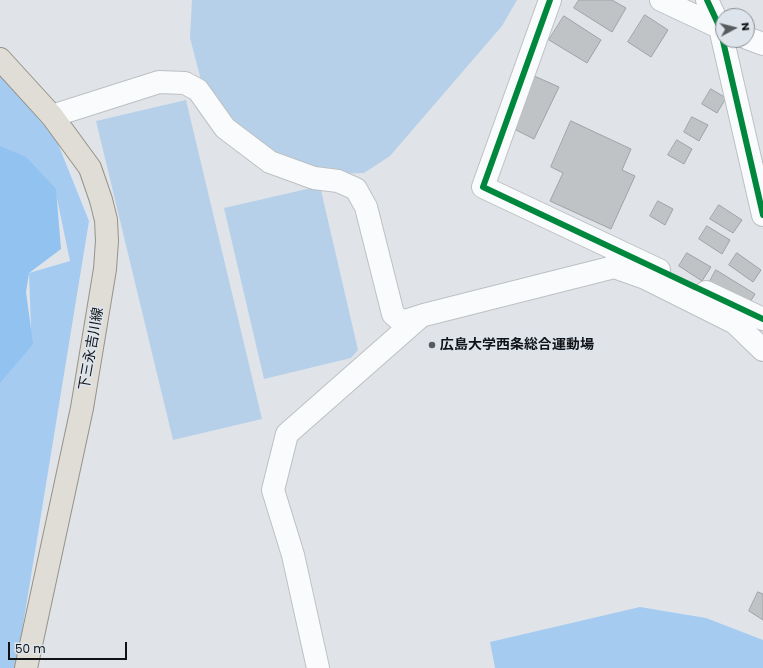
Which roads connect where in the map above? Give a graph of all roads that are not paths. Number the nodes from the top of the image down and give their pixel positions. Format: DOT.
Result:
graph roads {
  1 [pos="550,0"];
  2 [pos="661,0"];
  3 [pos="707,0"];
  4 [pos="715,15"];
  5 [pos="715,26"];
  6 [pos="726,48"];
  7 [pos="0,59"];
  8 [pos="52,116"];
  9 [pos="763,215"];
  10 [pos="424,315"];
  11 [pos="763,319"];
  12 [pos="763,350"];
  13 [pos="26,668"];
  14 [pos="318,668"];
  1 -- 11 [label="street"];
  2 -- 5 [label="street"];
  3 -- 4 [label="street"];
  6 -- 9 [label="street"];
  7 -- 8 [label="main road, 下三永吉川線"];
  8 -- 10 [label="street"];
  8 -- 13 [label="main road, 下三永吉川線"];
  10 -- 12 [label="street"];
  10 -- 14 [label="street"];
}
